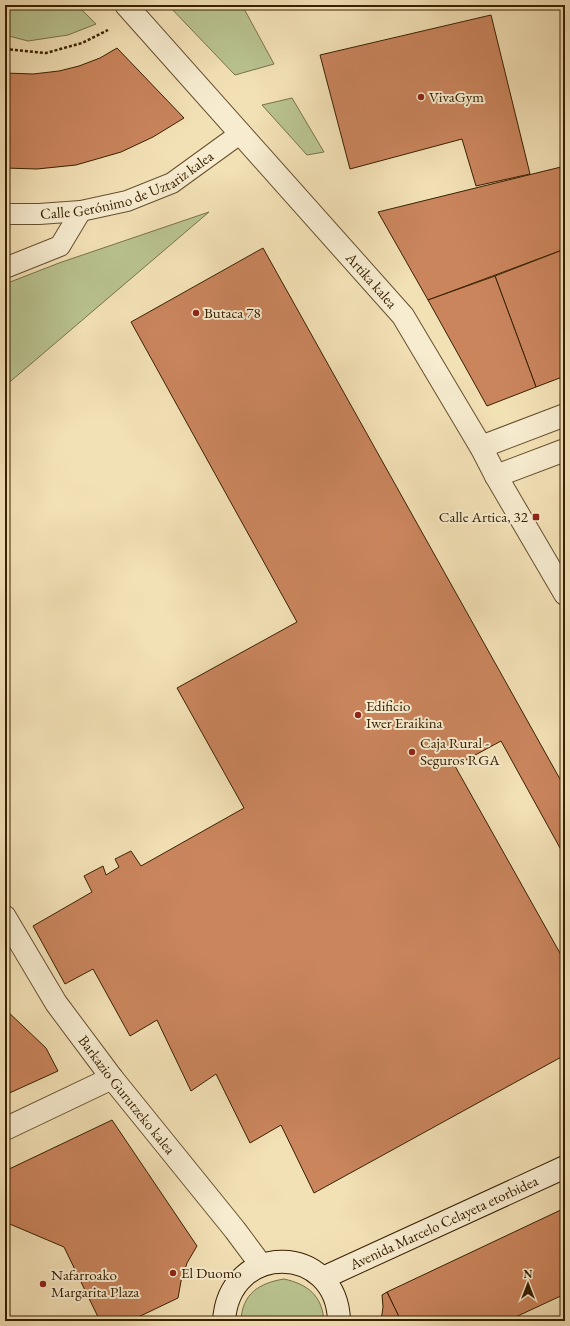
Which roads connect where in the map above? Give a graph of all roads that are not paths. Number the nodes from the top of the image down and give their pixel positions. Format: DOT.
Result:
graph roads {
  1 [pos="126,5"];
  2 [pos="241,133"];
  3 [pos="81,211"];
  4 [pos="5,214"];
  5 [pos="5,268"];
  6 [pos="565,415"];
  7 [pos="481,447"];
  8 [pos="565,450"];
  9 [pos="496,476"];
  10 [pos="565,594"];
  11 [pos="5,917"];
  12 [pos="112,1078"];
  13 [pos="5,1129"];
  14 [pos="565,1167"];
  15 [pos="261,1265"];
  16 [pos="323,1278"];
  17 [pos="224,1321"];
  18 [pos="339,1321"];
  1 -- 2 [label="street, Artika kalea"];
  2 -- 3 [label="street, Calle Gerónimo de Uztariz kalea"];
  2 -- 7 [label="street, Artika kalea"];
  3 -- 4 [label="street, Calle Gerónimo de Uztariz kalea"];
  3 -- 5 [label="street"];
  6 -- 7 [label="street"];
  7 -- 9 [label="street, Artika kalea"];
  8 -- 9 [label="street"];
  9 -- 10 [label="street, Artika kalea"];
  11 -- 12 [label="street, Barkazio Gurutzeko kalea"];
  12 -- 13 [label="street"];
  12 -- 15 [label="street, Barkazio Gurutzeko kalea"];
  14 -- 16 [label="street, Avenida Marcelo Celayeta etorbidea"];
  15 -- 16 [label="street"];
  15 -- 17 [label="street"];
  16 -- 18 [label="street"];
}
